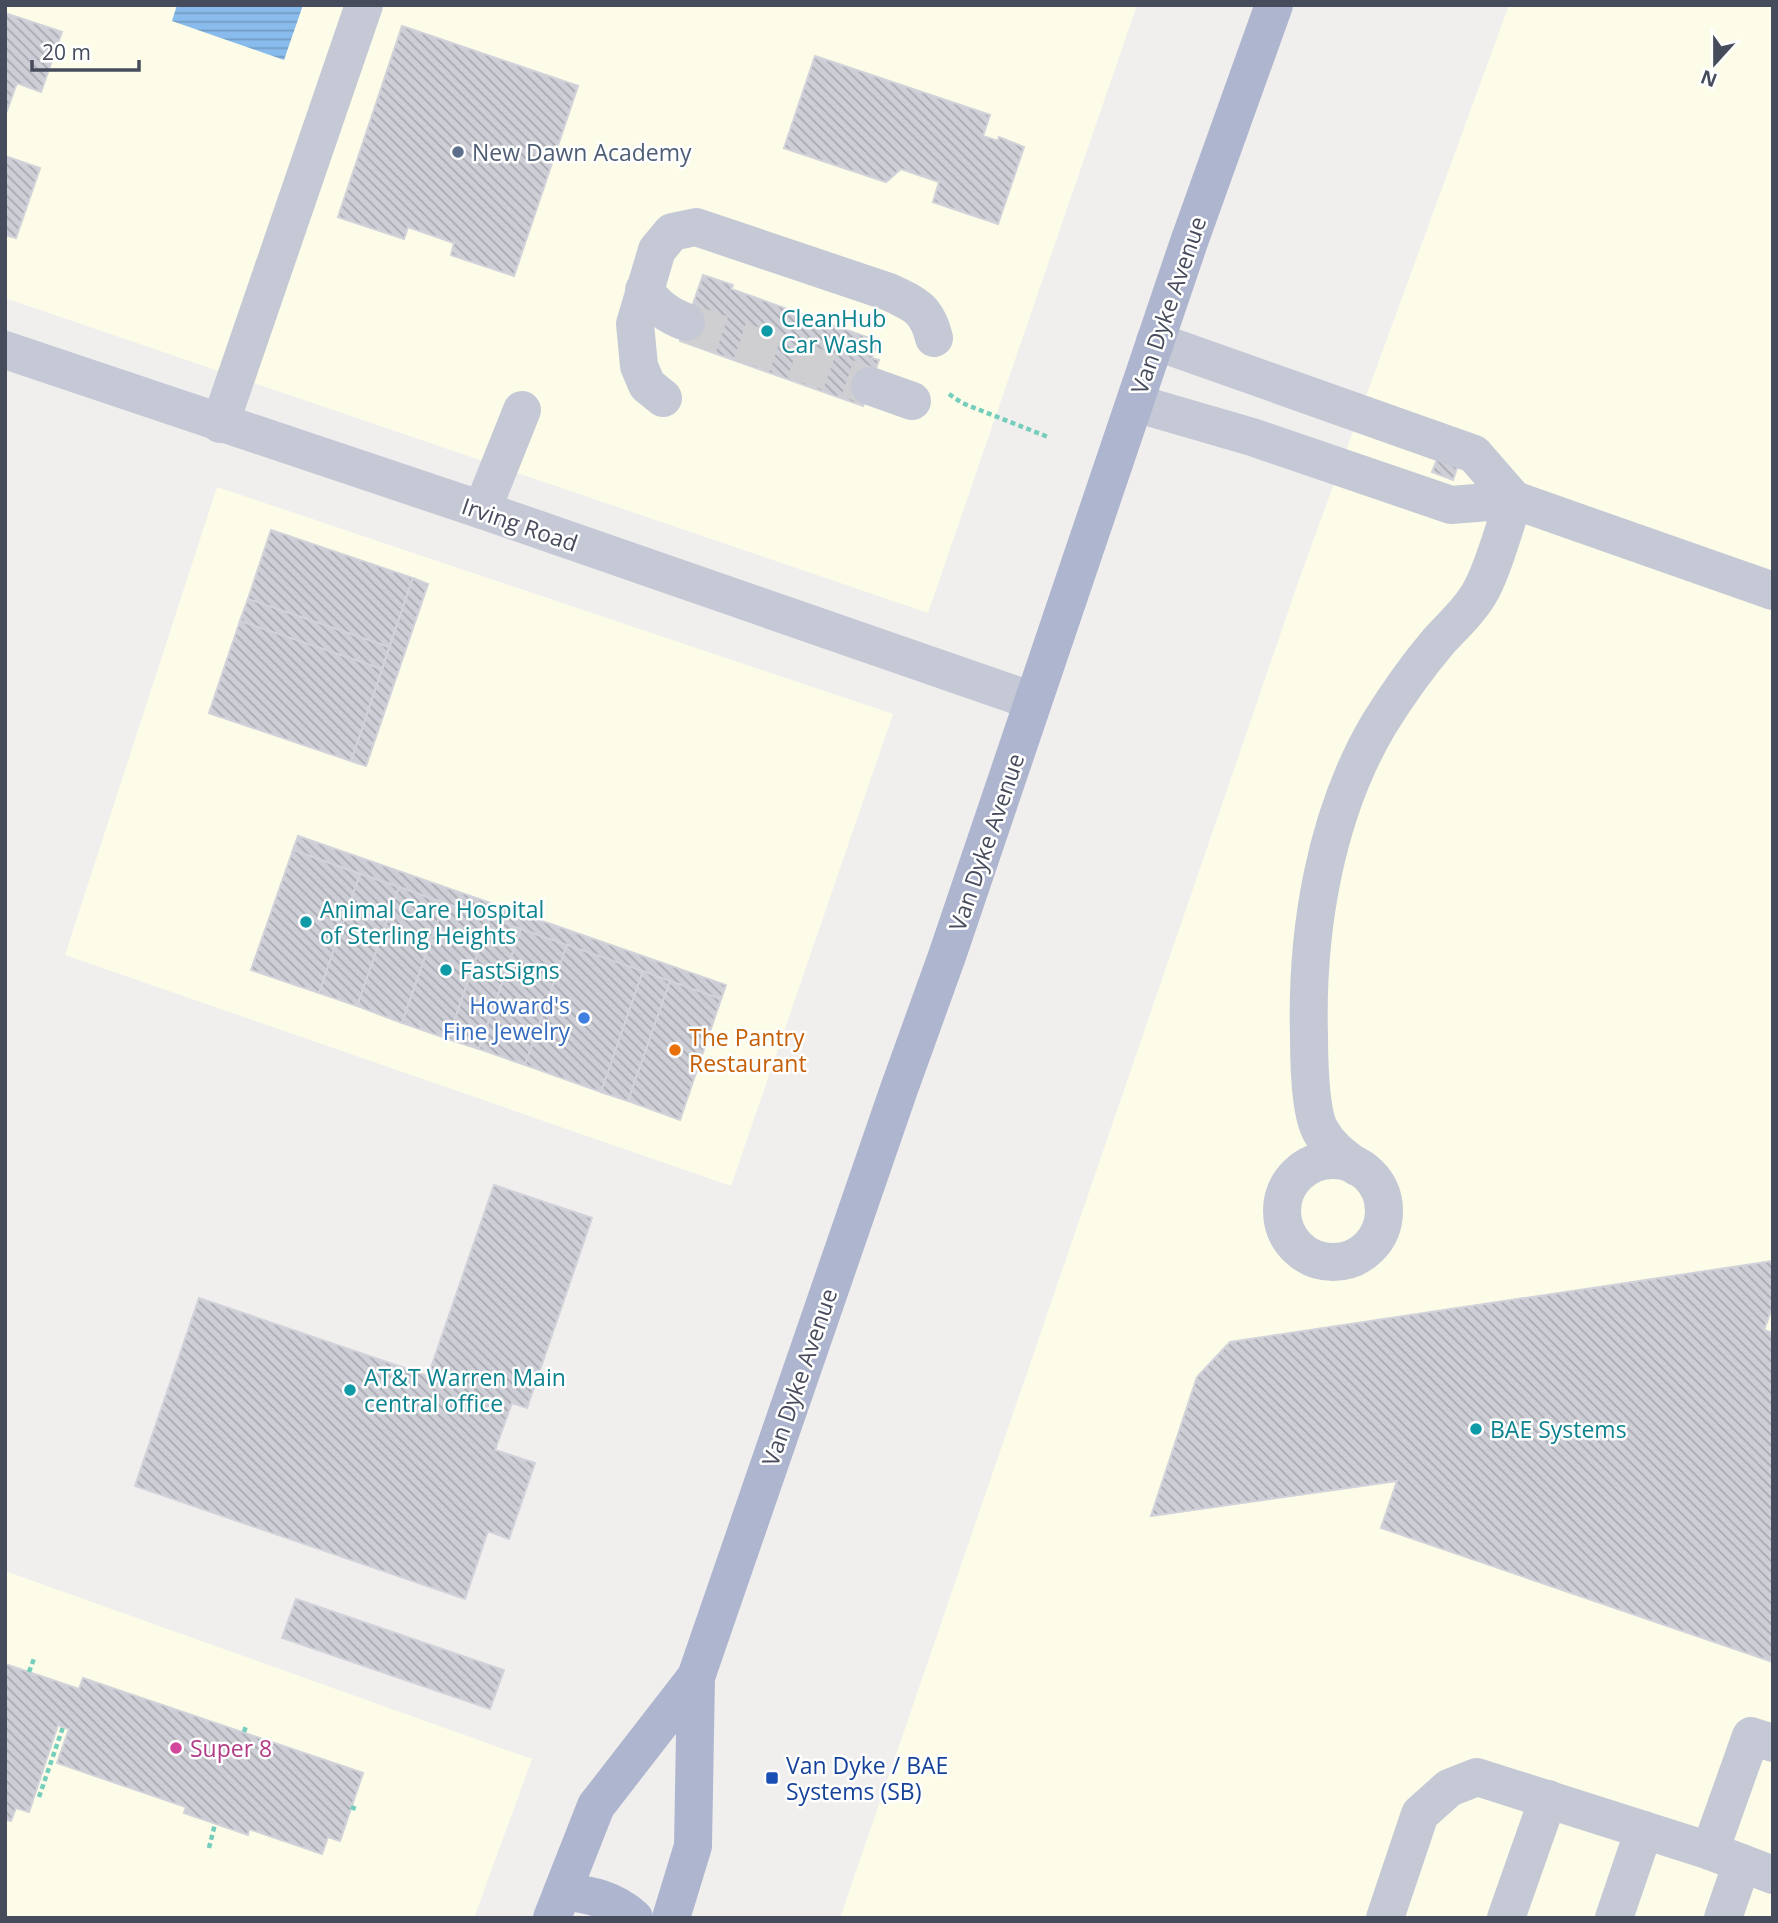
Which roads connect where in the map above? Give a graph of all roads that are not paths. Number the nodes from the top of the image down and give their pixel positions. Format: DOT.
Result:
graph roads {
  1 [pos="364,5"];
  2 [pos="1274,5"];
  3 [pos="644,290"];
  4 [pos="687,321"];
  5 [pos="934,338"];
  6 [pos="1155,341"];
  7 [pos="5,350"];
  8 [pos="870,386"];
  9 [pos="928,394"];
  10 [pos="663,398"];
  11 [pos="1135,403"];
  12 [pos="522,410"];
  13 [pos="1374,418"];
  14 [pos="220,424"];
  15 [pos="1356,472"];
  16 [pos="1514,500"];
  17 [pos="482,510"];
  18 [pos="1773,592"];
  19 [pos="1033,702"];
  20 [pos="1318,1128"];
  21 [pos="1357,1167"];
  22 [pos="1295,1178"];
  23 [pos="696,1677"];
  24 [pos="1773,1743"];
  25 [pos="1548,1800"];
  26 [pos="1644,1830"];
  27 [pos="1741,1863"];
  28 [pos="557,1904"];
  29 [pos="634,1918"];
  30 [pos="671,1918"];
  31 [pos="1385,1918"];
  32 [pos="1506,1918"];
  33 [pos="1614,1918"];
  34 [pos="1723,1918"];
  1 -- 14 [label="street"];
  2 -- 6 [label="main road, Van Dyke Avenue"];
  3 -- 4 [label="street"];
  3 -- 5 [label="street"];
  3 -- 10 [label="street"];
  6 -- 11 [label="main road, Van Dyke Avenue"];
  6 -- 13 [label="street"];
  7 -- 14 [label="street, Irving Road"];
  8 -- 9 [label="street"];
  11 -- 15 [label="street"];
  11 -- 19 [label="main road, Van Dyke Avenue"];
  12 -- 17 [label="street"];
  13 -- 15 [label="street"];
  13 -- 16 [label="street"];
  14 -- 17 [label="street, Irving Road"];
  15 -- 16 [label="street"];
  16 -- 18 [label="street"];
  16 -- 20 [label="street"];
  17 -- 19 [label="street, Irving Road"];
  19 -- 23 [label="main road, Van Dyke Avenue"];
  20 -- 21 [label="street"];
  20 -- 22 [label="street"];
  21 -- 22 [label="street"];
  21 -- 22 [label="street"];
  23 -- 28 [label="main road, Van Dyke Avenue"];
  23 -- 30 [label="main road, Van Dyke Avenue"];
  24 -- 27 [label="street"];
  25 -- 26 [label="street"];
  25 -- 31 [label="street"];
  25 -- 32 [label="street"];
  26 -- 27 [label="street"];
  26 -- 33 [label="street"];
  27 -- 34 [label="street"];
  28 -- 29 [label="main road"];
}
